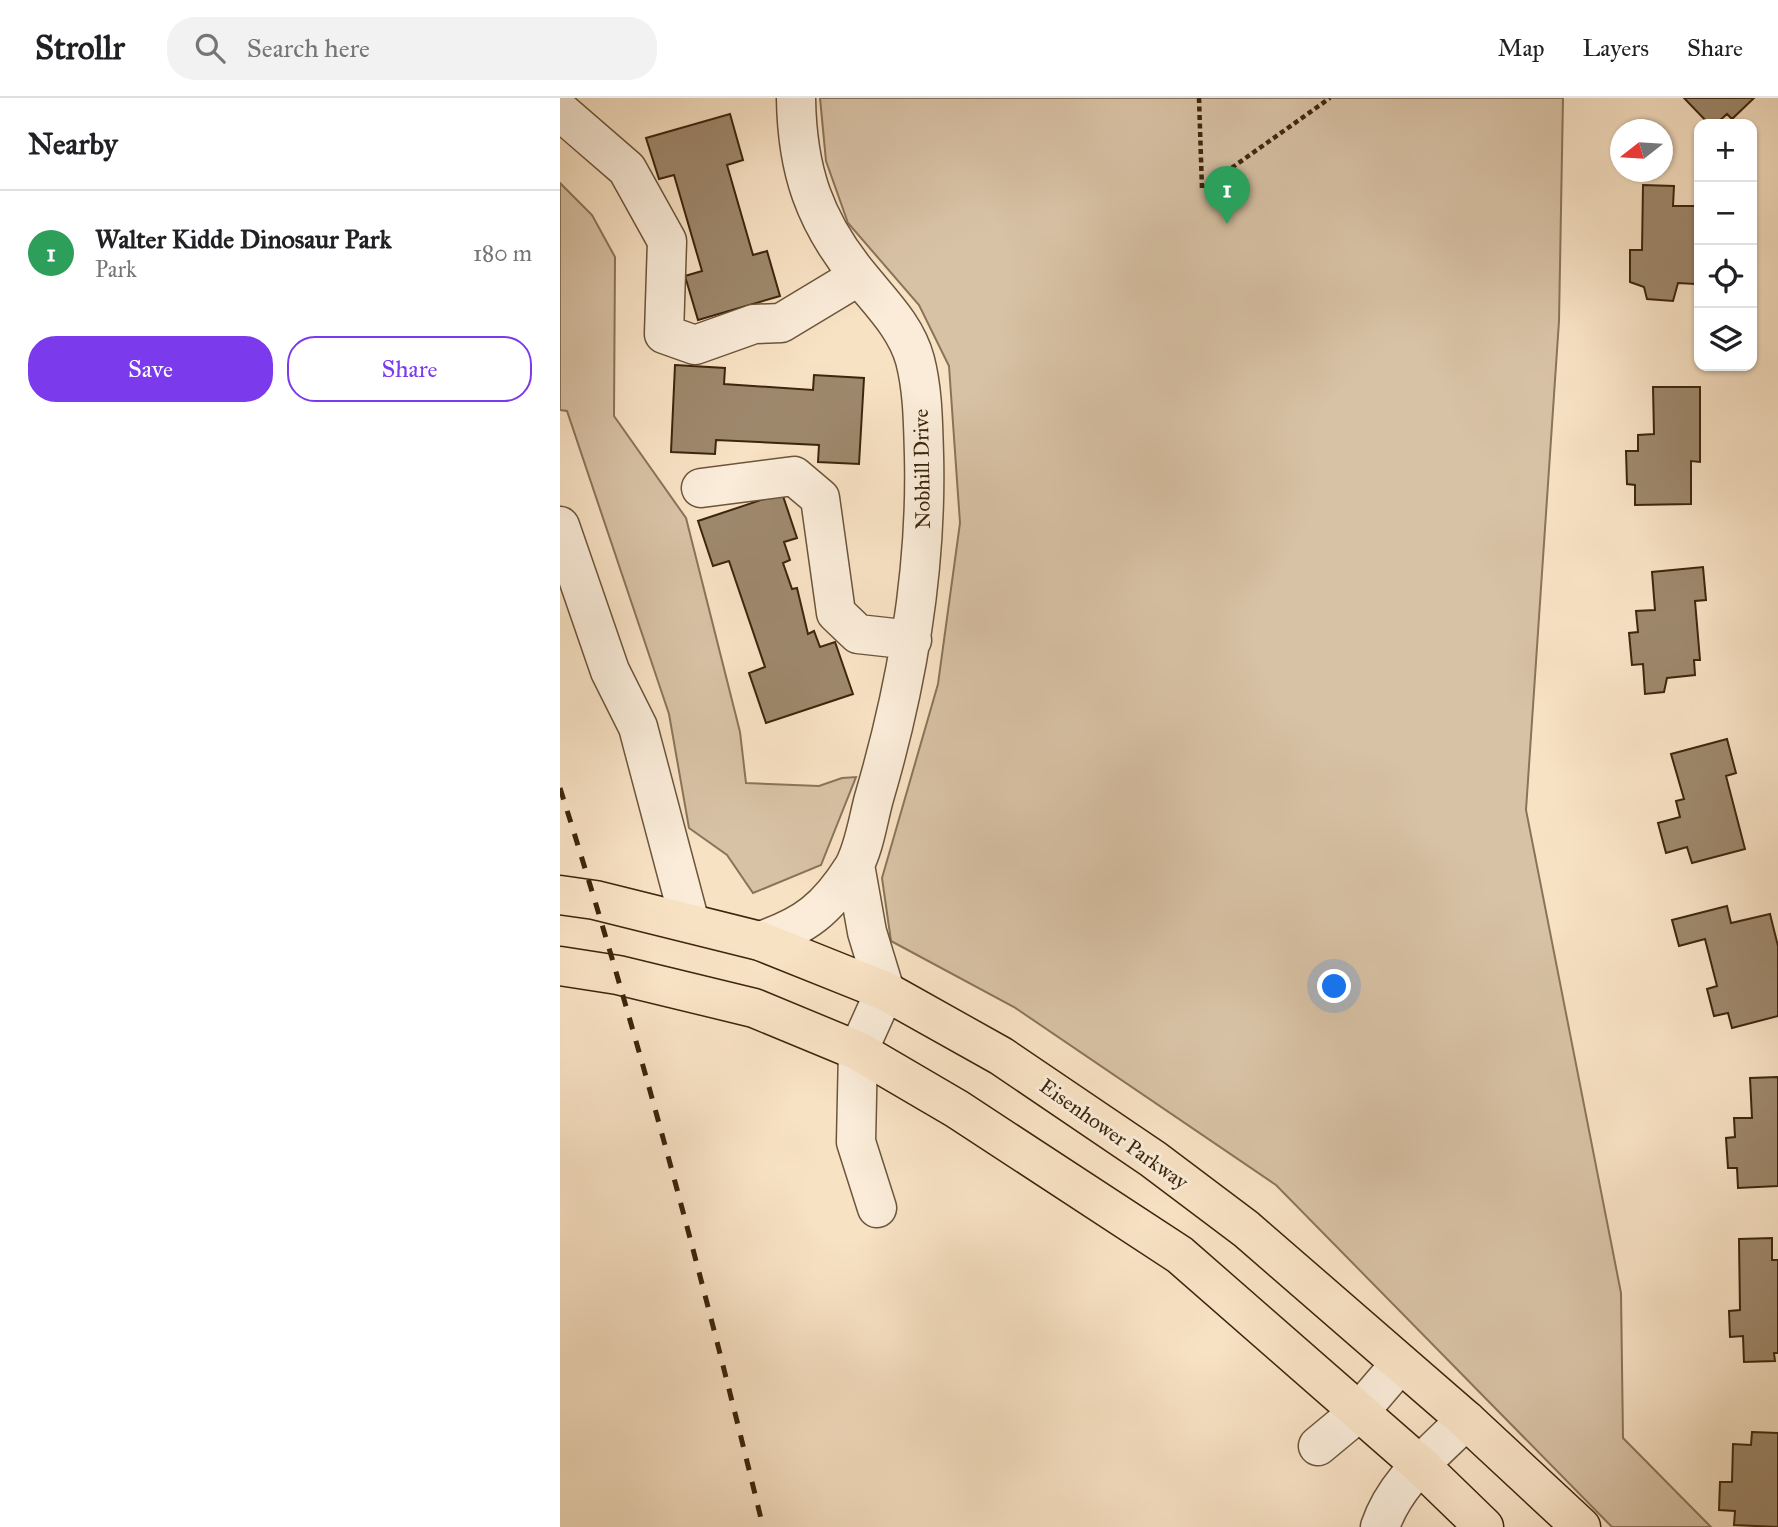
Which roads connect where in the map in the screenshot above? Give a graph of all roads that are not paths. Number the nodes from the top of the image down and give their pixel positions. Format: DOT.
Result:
graph roads {
  1 [pos="567,98"];
  2 [pos="796,98"];
  3 [pos="560,104"];
  4 [pos="560,111"];
  5 [pos="859,276"];
  6 [pos="701,488"];
  7 [pos="560,526"];
  8 [pos="912,640"];
  9 [pos="855,866"];
  10 [pos="560,895"];
  11 [pos="690,923"];
  12 [pos="760,941"];
  13 [pos="560,966"];
  14 [pos="886,991"];
  15 [pos="858,1051"];
  16 [pos="877,1208"];
  17 [pos="1400,1364"];
  18 [pos="1359,1412"];
  19 [pos="1466,1420"];
  20 [pos="1318,1446"];
  21 [pos="1420,1465"];
  22 [pos="1380,1527"];
  23 [pos="1484,1527"];
  24 [pos="1581,1527"];
  1 -- 3 [label="street"];
  2 -- 5 [label="street, Nobhill Drive"];
  4 -- 5 [label="street"];
  5 -- 8 [label="street, Nobhill Drive"];
  6 -- 8 [label="street"];
  7 -- 11 [label="street"];
  8 -- 9 [label="street, Nobhill Drive"];
  9 -- 12 [label="street"];
  9 -- 14 [label="street"];
  10 -- 11 [label="main road, Eisenhower Parkway"];
  11 -- 12 [label="main road, Eisenhower Parkway"];
  12 -- 14 [label="main road, Eisenhower Parkway"];
  13 -- 15 [label="main road"];
  14 -- 15 [label="street"];
  14 -- 17 [label="main road, Eisenhower Parkway"];
  15 -- 16 [label="street"];
  15 -- 18 [label="main road"];
  17 -- 18 [label="street"];
  17 -- 19 [label="main road, Eisenhower Parkway"];
  18 -- 20 [label="street"];
  18 -- 21 [label="main road"];
  19 -- 21 [label="street"];
  19 -- 24 [label="main road, Eisenhower Parkway"];
  21 -- 22 [label="street"];
  21 -- 23 [label="main road"];
}
